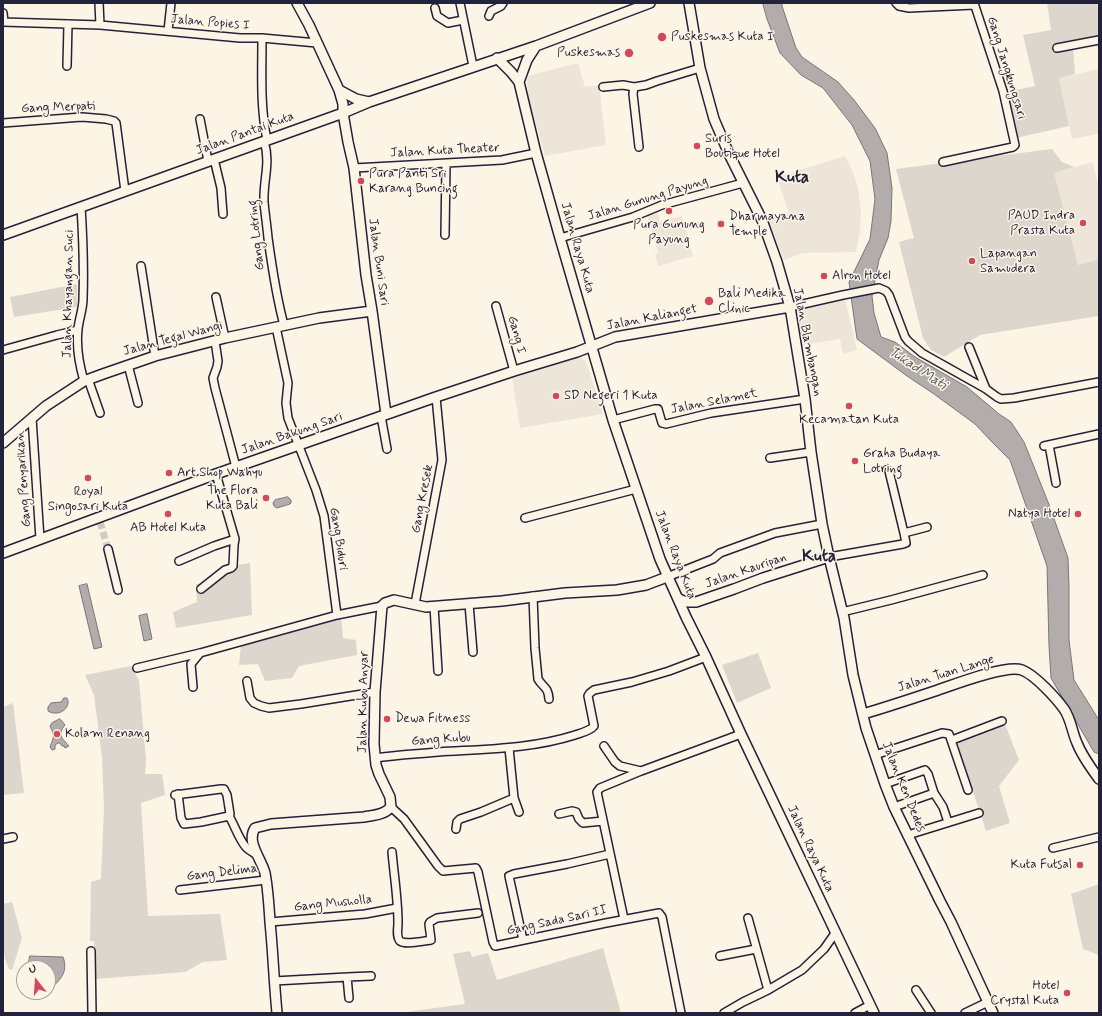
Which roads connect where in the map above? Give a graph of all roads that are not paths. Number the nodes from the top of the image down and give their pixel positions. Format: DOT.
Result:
graph roads {
  1 [pos="100,3"];
  2 [pos="171,3"];
  3 [pos="297,3"];
  4 [pos="460,3"];
  5 [pos="503,3"];
  6 [pos="650,3"];
  7 [pos="689,3"];
  8 [pos="896,3"];
  9 [pos="974,4"];
  10 [pos="629,7"];
  11 [pos="435,8"];
  12 [pos="3,13"];
  13 [pos="489,16"];
  14 [pos="463,20"];
  15 [pos="3,22"];
  16 [pos="68,24"];
  17 [pos="100,25"];
  18 [pos="168,31"];
  19 [pos="262,38"];
  20 [pos="1099,40"];
  21 [pos="317,43"];
  22 [pos="536,46"];
  23 [pos="1058,48"];
  24 [pos="497,58"];
  25 [pos="67,66"];
  26 [pos="473,66"];
  27 [pos="700,68"];
  28 [pos="519,82"];
  29 [pos="634,86"];
  30 [pos="603,87"];
  31 [pos="339,90"];
  32 [pos="369,102"];
  33 [pos="343,113"];
  34 [pos="200,119"];
  35 [pos="3,123"];
  36 [pos="266,141"];
  37 [pos="639,147"];
  38 [pos="536,153"];
  39 [pos="211,160"];
  40 [pos="943,162"];
  41 [pos="446,164"];
  42 [pos="354,168"];
  43 [pos="743,183"];
  44 [pos="125,191"];
  45 [pos="81,207"];
  46 [pos="223,214"];
  47 [pos="4,233"];
  48 [pos="446,235"];
  49 [pos="560,238"];
  50 [pos="141,266"];
  51 [pos="216,297"];
  52 [pos="496,306"];
  53 [pos="790,307"];
  54 [pos="372,311"];
  55 [pos="280,326"];
  56 [pos="78,330"];
  57 [pos="225,338"];
  58 [pos="215,341"];
  59 [pos="592,346"];
  60 [pos="969,347"];
  61 [pos="3,350"];
  62 [pos="155,356"];
  63 [pos="128,365"];
  64 [pos="514,371"];
  65 [pos="86,380"];
  66 [pos="1099,382"];
  67 [pos="986,389"];
  68 [pos="436,396"];
  69 [pos="806,399"];
  70 [pos="138,404"];
  71 [pos="100,413"];
  72 [pos="383,415"];
  73 [pos="32,418"];
  74 [pos="613,420"];
  75 [pos="1099,434"];
  76 [pos="3,443"];
  77 [pos="299,445"];
  78 [pos="387,449"];
  79 [pos="811,452"];
  80 [pos="770,458"];
  81 [pos="236,467"];
  82 [pos="889,471"];
  83 [pos="216,474"];
  84 [pos="1056,483"];
  85 [pos="636,489"];
  86 [pos="525,518"];
  87 [pos="822,524"];
  88 [pos="927,527"];
  89 [pos="904,533"];
  90 [pos="40,539"];
  91 [pos="236,539"];
  92 [pos="108,549"];
  93 [pos="3,553"];
  94 [pos="829,557"];
  95 [pos="179,561"];
  96 [pos="983,575"];
  97 [pos="668,577"];
  98 [pos="201,589"];
  99 [pos="118,590"];
  100 [pos="534,596"];
  101 [pos="676,597"];
  102 [pos="696,602"];
  103 [pos="415,604"];
  104 [pos="469,604"];
  105 [pos="382,606"];
  106 [pos="434,606"];
  107 [pos="842,612"];
  108 [pos="337,615"];
  109 [pos="686,617"];
  110 [pos="473,652"];
  111 [pos="200,653"];
  112 [pos="706,657"];
  113 [pos="137,668"];
  114 [pos="438,671"];
  115 [pos="247,681"];
  116 [pos="193,686"];
  117 [pos="375,692"];
  118 [pos="549,699"];
  119 [pos="862,714"];
  120 [pos="1002,721"];
  121 [pos="741,734"];
  122 [pos="952,740"];
  123 [pos="604,746"];
  124 [pos="509,748"];
  125 [pos="875,755"];
  126 [pos="375,758"];
  127 [pos="641,771"];
  128 [pos="1099,779"];
  129 [pos="885,784"];
  130 [pos="968,790"];
  131 [pos="934,793"];
  132 [pos="514,798"];
  133 [pos="391,807"];
  134 [pos="894,807"];
  135 [pos="519,812"];
  136 [pos="979,813"];
  137 [pos="559,814"];
  138 [pos="230,816"];
  139 [pos="603,821"];
  140 [pos="948,822"];
  141 [pos="456,829"];
  142 [pos="908,835"];
  143 [pos="13,837"];
  144 [pos="1099,837"];
  145 [pos="3,838"];
  146 [pos="1053,848"];
  147 [pos="392,852"];
  148 [pos="610,854"];
  149 [pos="259,857"];
  150 [pos="266,880"];
  151 [pos="180,890"];
  152 [pos="397,908"];
  153 [pos="478,913"];
  154 [pos="748,918"];
  155 [pos="624,919"];
  156 [pos="270,922"];
  157 [pos="836,932"];
  158 [pos="523,940"];
  159 [pos="756,949"];
  160 [pos="91,951"];
  161 [pos="720,956"];
  162 [pos="371,976"];
  163 [pos="347,977"];
  164 [pos="274,981"];
  165 [pos="768,990"];
  166 [pos="916,990"];
  167 [pos="349,998"];
  168 [pos="988,1002"];
  169 [pos="872,1009"];
  170 [pos="92,1013"];
  171 [pos="277,1013"];
  172 [pos="681,1013"];
  173 [pos="724,1013"];
  174 [pos="855,1013"];
  175 [pos="931,1013"];
  176 [pos="965,1013"];
  177 [pos="993,1013"];
  1 -- 17 [label="street"];
  2 -- 18 [label="street"];
  3 -- 21 [label="main road, Jalan Buni Sari"];
  4 -- 14 [label="street"];
  5 -- 13 [label="street"];
  6 -- 10 [label="main road"];
  7 -- 27 [label="main road, Jalan Blambangan"];
  8 -- 9 [label="street"];
  9 -- 40 [label="street, Gang Jangkungsari"];
  10 -- 22 [label="main road"];
  11 -- 14 [label="street"];
  12 -- 15 [label="street"];
  14 -- 26 [label="street"];
  15 -- 16 [label="street, Jalan Popies I"];
  16 -- 17 [label="street, Jalan Popies I"];
  16 -- 25 [label="street"];
  17 -- 18 [label="street, Jalan Popies I"];
  18 -- 19 [label="street, Jalan Popies I"];
  19 -- 21 [label="street, Jalan Popies I"];
  19 -- 36 [label="street, Gang Lotring"];
  20 -- 23 [label="street"];
  21 -- 31 [label="main road, Jalan Buni Sari"];
  22 -- 24 [label="main road"];
  22 -- 28 [label="main road"];
  24 -- 26 [label="main road, Jalan Pantai Kuta"];
  24 -- 28 [label="main road, Jalan Raya Kuta"];
  26 -- 32 [label="main road, Jalan Pantai Kuta"];
  27 -- 29 [label="street"];
  27 -- 43 [label="main road, Jalan Blambangan"];
  28 -- 38 [label="main road, Jalan Raya Kuta"];
  29 -- 30 [label="street"];
  29 -- 37 [label="street"];
  31 -- 32 [label="main road"];
  31 -- 33 [label="main road, Jalan Buni Sari"];
  32 -- 33 [label="main road, Jalan Pantai Kuta"];
  33 -- 36 [label="main road, Jalan Pantai Kuta"];
  33 -- 42 [label="main road, Jalan Buni Sari"];
  34 -- 39 [label="street"];
  35 -- 44 [label="street, Gang Merpati"];
  36 -- 39 [label="main road, Jalan Pantai Kuta"];
  36 -- 55 [label="street, Gang Lotring"];
  38 -- 41 [label="street, Jalan Kuta Theater"];
  38 -- 49 [label="main road, Jalan Raya Kuta"];
  39 -- 44 [label="main road, Jalan Pantai Kuta"];
  39 -- 46 [label="street"];
  41 -- 42 [label="street, Jalan Kuta Theater"];
  41 -- 48 [label="street"];
  42 -- 54 [label="main road, Jalan Buni Sari"];
  43 -- 49 [label="street, Jalan Gunung Payung"];
  43 -- 53 [label="main road, Jalan Blambangan"];
  44 -- 45 [label="main road, Jalan Pantai Kuta"];
  45 -- 47 [label="main road, Jalan Pantai Kuta"];
  45 -- 56 [label="street, Jalan Khayangan Suci"];
  49 -- 59 [label="main road, Jalan Raya Kuta"];
  50 -- 62 [label="street"];
  51 -- 57 [label="street"];
  52 -- 64 [label="street, Gang I"];
  53 -- 59 [label="main road, Jalan Kalianget"];
  53 -- 67 [label="street"];
  53 -- 69 [label="main road, Jalan Blambangan"];
  54 -- 55 [label="main road, Jalan Tegal Wangi"];
  54 -- 72 [label="main road, Jalan Buni Sari"];
  55 -- 57 [label="main road, Jalan Tegal Wangi"];
  55 -- 77 [label="street, Gang Lotring"];
  56 -- 61 [label="street"];
  56 -- 65 [label="street, Jalan Khayangan Suci"];
  57 -- 58 [label="main road, Jalan Tegal Wangi"];
  58 -- 62 [label="main road, Jalan Tegal Wangi"];
  58 -- 81 [label="street"];
  59 -- 64 [label="main road, Jalan Bakung Sari"];
  59 -- 74 [label="main road, Jalan Raya Kuta"];
  60 -- 67 [label="street"];
  62 -- 63 [label="main road, Jalan Tegal Wangi"];
  63 -- 65 [label="main road, Jalan Tegal Wangi"];
  63 -- 70 [label="street"];
  64 -- 68 [label="main road, Jalan Bakung Sari"];
  65 -- 71 [label="street, Jalan Khayangan Suci"];
  65 -- 73 [label="main road, Jalan Tegal Wangi"];
  66 -- 67 [label="street"];
  68 -- 72 [label="main road, Jalan Bakung Sari"];
  68 -- 103 [label="street, Gang Kresek"];
  69 -- 74 [label="street, Jalan Selamet"];
  69 -- 79 [label="main road, Jalan Blambangan"];
  72 -- 77 [label="main road, Jalan Bakung Sari"];
  72 -- 78 [label="street"];
  73 -- 76 [label="main road, Jalan Tegal Wangi"];
  73 -- 90 [label="street, Gang Penyarikan"];
  74 -- 85 [label="main road, Jalan Raya Kuta"];
  75 -- 84 [label="street"];
  77 -- 81 [label="main road, Jalan Bakung Sari"];
  77 -- 108 [label="street, Gang Biduri"];
  79 -- 80 [label="street"];
  79 -- 87 [label="main road, Jalan Blambangan"];
  81 -- 83 [label="main road, Jalan Bakung Sari"];
  82 -- 89 [label="street"];
  83 -- 90 [label="main road, Jalan Bakung Sari"];
  83 -- 91 [label="street"];
  85 -- 86 [label="street"];
  85 -- 97 [label="main road, Jalan Raya Kuta"];
  87 -- 94 [label="main road, Jalan Blambangan"];
  87 -- 97 [label="street"];
  88 -- 89 [label="street"];
  89 -- 94 [label="street"];
  90 -- 93 [label="main road, Jalan Bakung Sari"];
  91 -- 95 [label="street"];
  91 -- 98 [label="street"];
  92 -- 99 [label="street"];
  94 -- 102 [label="main road, Jalan Kauripan"];
  94 -- 107 [label="main road, Jalan Ken Dedes"];
  96 -- 107 [label="street"];
  97 -- 100 [label="main road"];
  97 -- 101 [label="main road, Jalan Raya Kuta"];
  100 -- 104 [label="main road"];
  100 -- 118 [label="street"];
  101 -- 102 [label="main road, Jalan Kauripan"];
  101 -- 109 [label="main road, Jalan Raya Kuta"];
  102 -- 109 [label="main road, Jalan Kauripan"];
  103 -- 105 [label="main road"];
  103 -- 106 [label="main road"];
  104 -- 106 [label="main road"];
  104 -- 110 [label="street"];
  105 -- 108 [label="street"];
  105 -- 117 [label="main road, Jalan Kubu Anyar"];
  106 -- 114 [label="street"];
  107 -- 119 [label="main road, Jalan Ken Dedes"];
  108 -- 111 [label="street"];
  109 -- 112 [label="main road, Jalan Raya Kuta"];
  111 -- 113 [label="street"];
  111 -- 116 [label="street"];
  112 -- 121 [label="main road, Jalan Raya Kuta"];
  112 -- 124 [label="street, Gang Kubu"];
  115 -- 117 [label="street"];
  117 -- 126 [label="main road, Jalan Kubu Anyar"];
  119 -- 125 [label="main road, Jalan Ken Dedes"];
  119 -- 128 [label="main road, Jalan Tuan Lange"];
  120 -- 122 [label="street"];
  121 -- 127 [label="street"];
  121 -- 157 [label="main road, Jalan Raya Kuta"];
  122 -- 125 [label="street"];
  122 -- 130 [label="street"];
  123 -- 127 [label="street"];
  124 -- 126 [label="street, Gang Kubu"];
  124 -- 132 [label="street"];
  125 -- 129 [label="main road, Jalan Ken Dedes"];
  126 -- 133 [label="main road, Jalan Kubu Anyar"];
  127 -- 139 [label="street, Gang Sada Sari II"];
  129 -- 131 [label="street"];
  129 -- 134 [label="main road, Jalan Ken Dedes"];
  131 -- 134 [label="street"];
  131 -- 140 [label="street"];
  132 -- 135 [label="street"];
  132 -- 141 [label="street"];
  133 -- 149 [label="main road"];
  133 -- 158 [label="street, Gang Sada Sari II"];
  134 -- 142 [label="main road, Jalan Ken Dedes"];
  136 -- 140 [label="street"];
  137 -- 139 [label="street"];
  138 -- 138 [label="street"];
  138 -- 149 [label="street"];
  139 -- 148 [label="street, Gang Sada Sari II"];
  140 -- 142 [label="street"];
  142 -- 168 [label="main road, Jalan Ken Dedes"];
  143 -- 145 [label="street"];
  144 -- 146 [label="street"];
  147 -- 152 [label="street"];
  148 -- 155 [label="street, Gang Sada Sari II"];
  148 -- 158 [label="street"];
  149 -- 150 [label="main road"];
  150 -- 151 [label="street, Gang Delima"];
  150 -- 156 [label="main road"];
  152 -- 153 [label="street"];
  152 -- 156 [label="street, Gang Musholla"];
  154 -- 159 [label="street"];
  155 -- 158 [label="street, Gang Sada Sari II"];
  155 -- 172 [label="street, Gang Sada Sari II"];
  156 -- 164 [label="main road"];
  157 -- 165 [label="street"];
  157 -- 169 [label="main road, Jalan Raya Kuta"];
  159 -- 161 [label="street"];
  159 -- 165 [label="street"];
  160 -- 170 [label="street"];
  162 -- 163 [label="street"];
  163 -- 164 [label="street"];
  163 -- 167 [label="street"];
  164 -- 171 [label="main road"];
  165 -- 173 [label="street"];
  166 -- 175 [label="street"];
  168 -- 176 [label="street"];
  168 -- 177 [label="main road, Jalan Ken Dedes"];
  169 -- 174 [label="street"];
}
